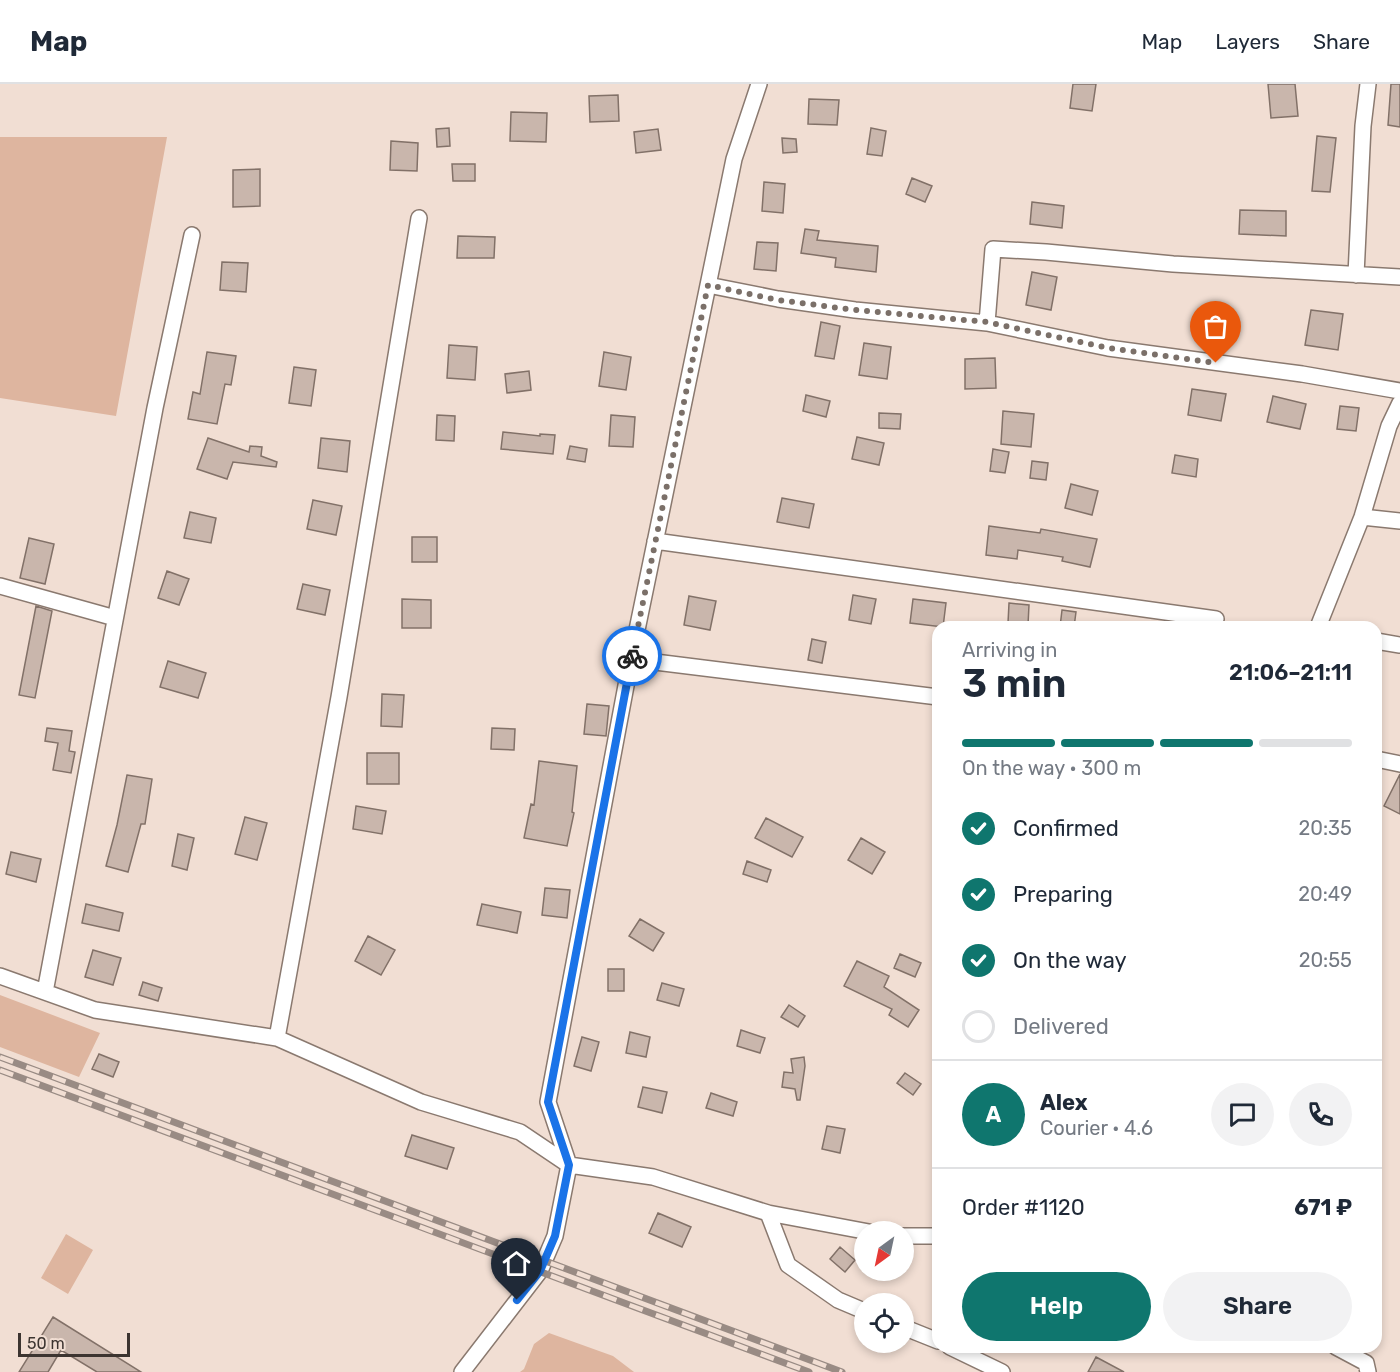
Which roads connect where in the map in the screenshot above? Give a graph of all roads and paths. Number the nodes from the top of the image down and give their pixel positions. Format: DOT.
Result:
graph roads {
  1 [pos="759,84"];
  2 [pos="1368,84"];
  3 [pos="419,218"];
  4 [pos="192,235"];
  5 [pos="1356,275"];
  6 [pos="1400,277"];
  7 [pos="708,285"];
  8 [pos="987,322"];
  9 [pos="1400,391"];
  10 [pos="1400,403"];
  11 [pos="1362,516"];
  12 [pos="1400,521"];
  13 [pos="655,541"];
  14 [pos="0,586"];
  15 [pos="115,618"];
  16 [pos="1215,619"];
  17 [pos="1320,621"];
  18 [pos="1382,642"];
  19 [pos="1400,645"];
  20 [pos="631,659"];
  21 [pos="932,696"];
  22 [pos="1382,760"];
  23 [pos="1400,764"];
  24 [pos="0,976"];
  25 [pos="45,992"];
  26 [pos="278,1038"];
  27 [pos="569,1165"];
  28 [pos="768,1213"];
  29 [pos="854,1229"];
  30 [pos="914,1236"];
  31 [pos="932,1236"];
  32 [pos="854,1307"];
  33 [pos="914,1331"];
  34 [pos="932,1339"];
  35 [pos="962,1353"];
  36 [pos="1347,1353"];
  37 [pos="462,1372"];
  38 [pos="1002,1372"];
  39 [pos="1368,1372"];
  1 -- 7 [label="street"];
  2 -- 5 [label="street"];
  3 -- 26 [label="street"];
  4 -- 15 [label="street"];
  5 -- 6 [label="street"];
  5 -- 8 [label="street"];
  7 -- 8 [label="street"];
  7 -- 13 [label="street"];
  8 -- 9 [label="street"];
  10 -- 11 [label="street"];
  11 -- 12 [label="street"];
  11 -- 17 [label="street"];
  13 -- 16 [label="street"];
  13 -- 20 [label="street"];
  14 -- 15 [label="street"];
  15 -- 25 [label="street"];
  18 -- 19 [label="street"];
  20 -- 21 [label="street"];
  20 -- 27 [label="street"];
  22 -- 23 [label="street"];
  24 -- 25 [label="street"];
  25 -- 26 [label="street"];
  26 -- 27 [label="street"];
  27 -- 28 [label="street"];
  27 -- 37 [label="street"];
  28 -- 29 [label="street"];
  28 -- 32 [label="street"];
  30 -- 31 [label="street"];
  33 -- 34 [label="street"];
  35 -- 38 [label="street"];
  36 -- 39 [label="street"];
}
